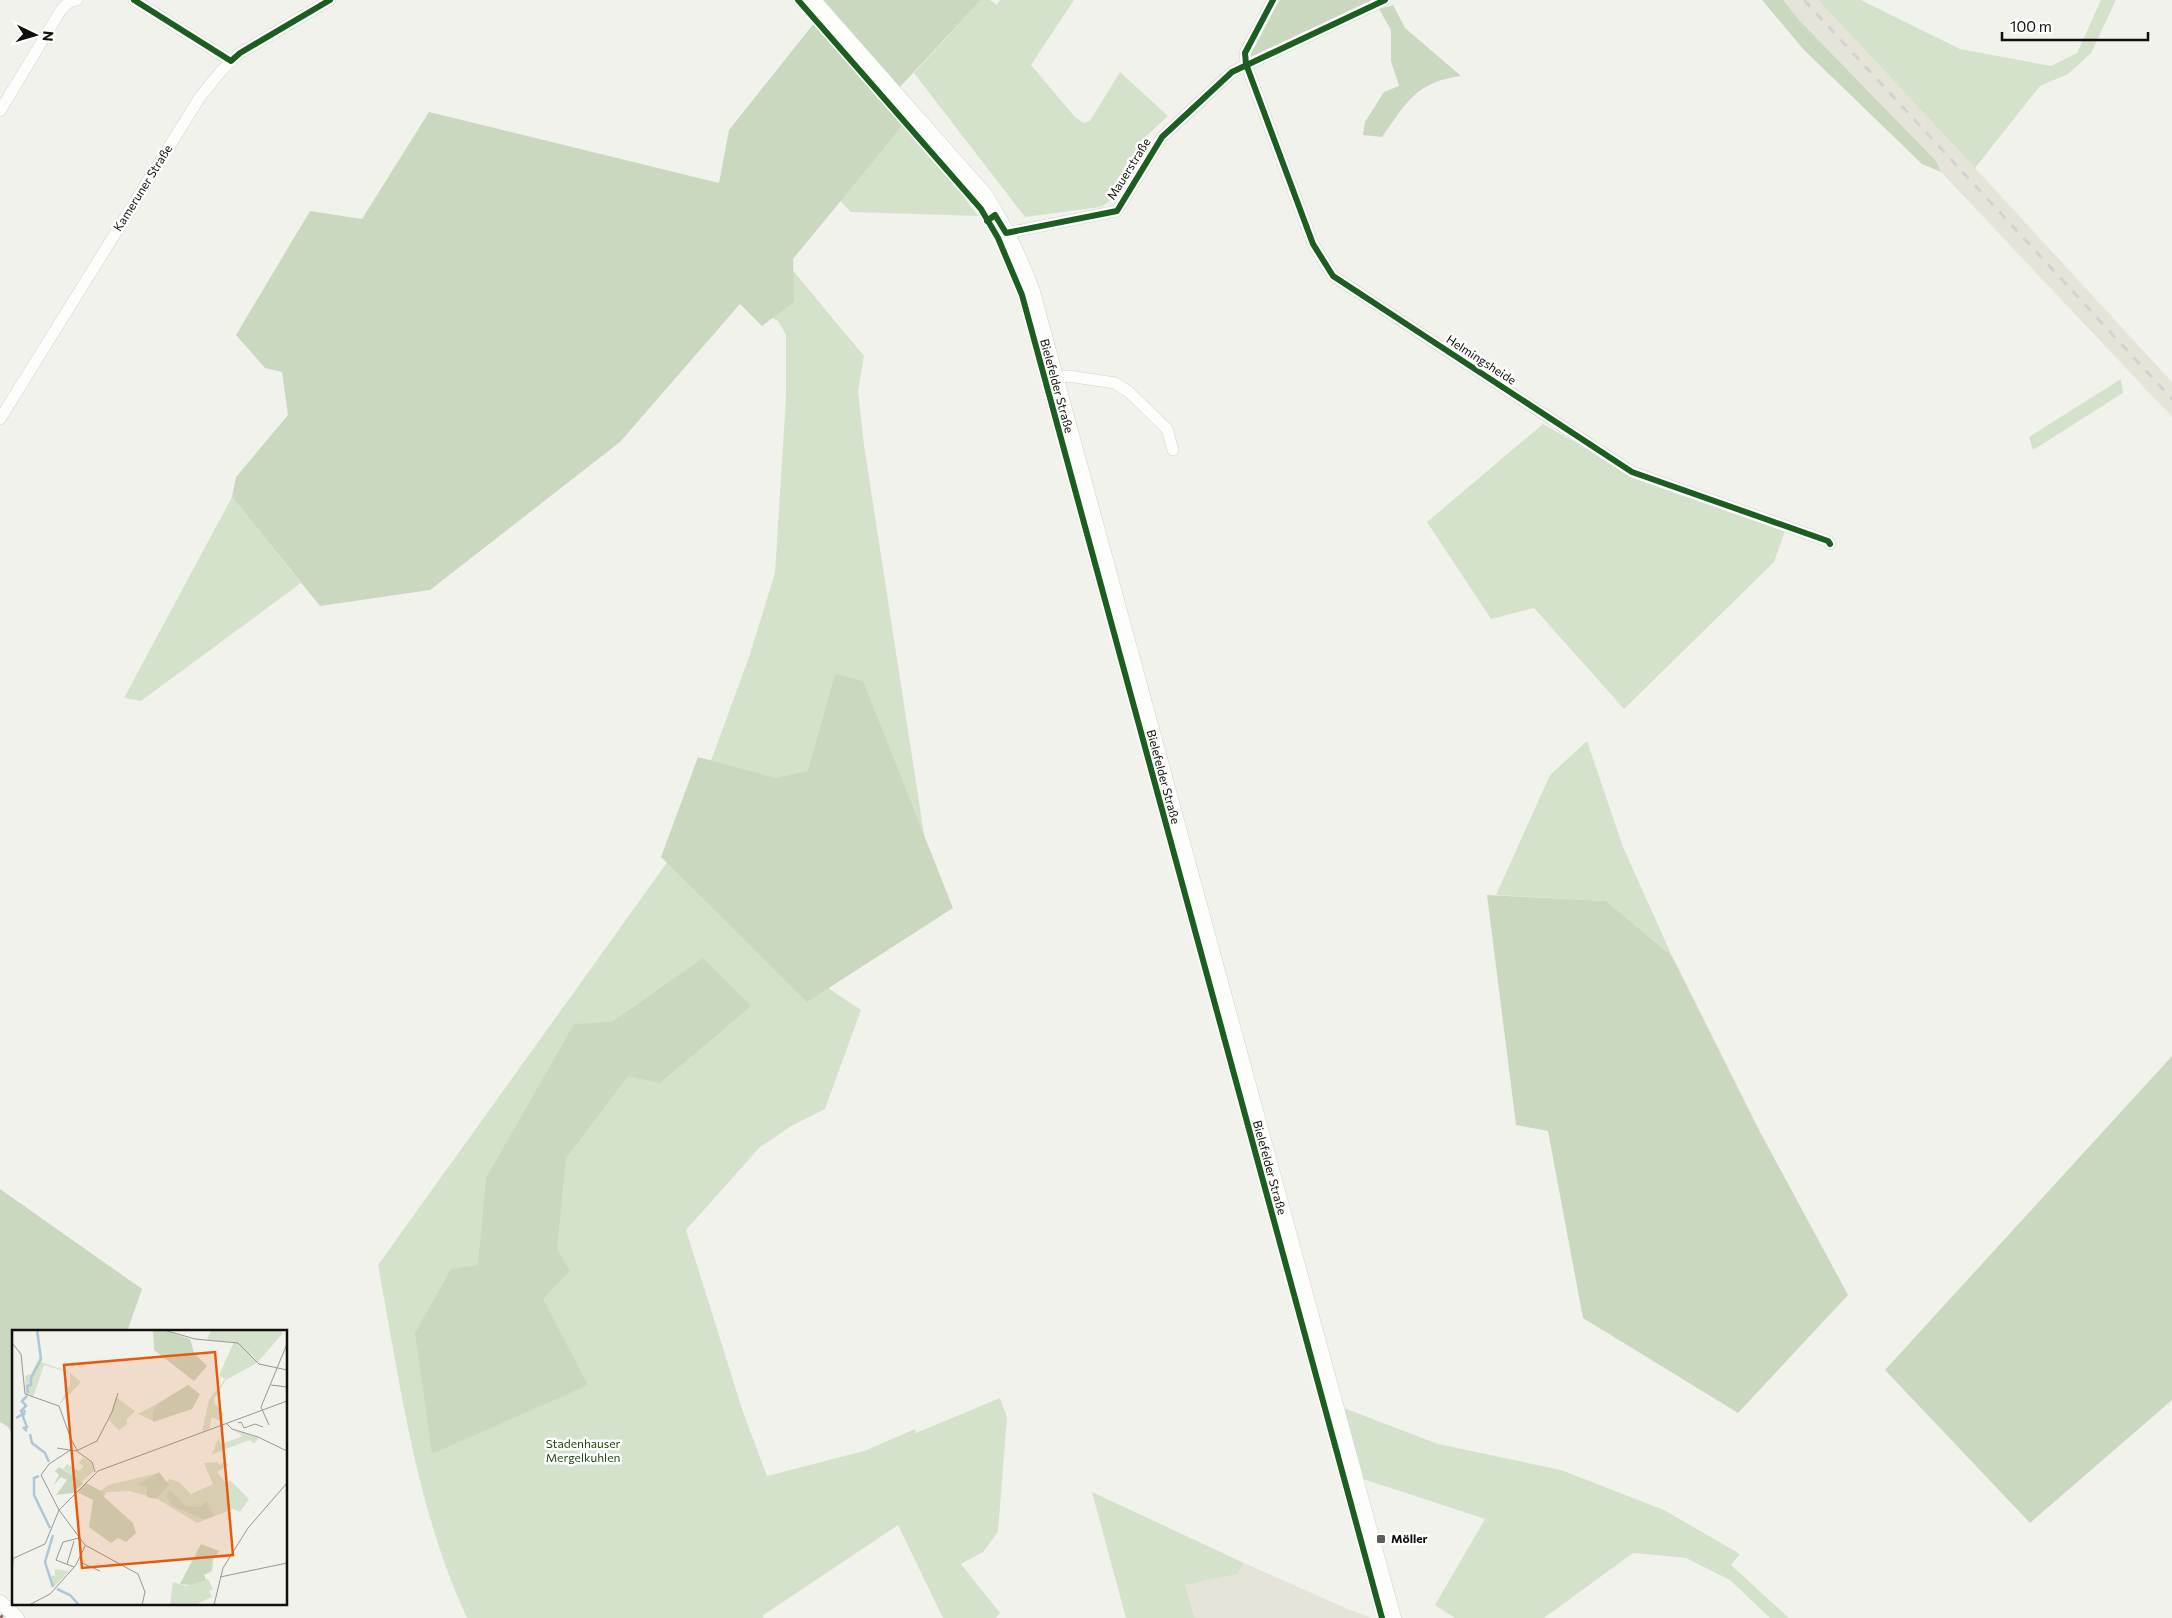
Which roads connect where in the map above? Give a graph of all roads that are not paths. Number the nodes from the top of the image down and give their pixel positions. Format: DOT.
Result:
graph roads {
  1 [pos="77,0"];
  2 [pos="134,0"];
  3 [pos="811,0"];
  4 [pos="1385,0"];
  5 [pos="327,1"];
  6 [pos="1269,2"];
  7 [pos="231,61"];
  8 [pos="1246,64"];
  9 [pos="0,111"];
  10 [pos="1006,232"];
  11 [pos="1054,378"];
  12 [pos="0,419"];
  13 [pos="1173,450"];
  14 [pos="1830,544"];
  15 [pos="0,1602"];
  16 [pos="17,1618"];
  17 [pos="1392,1618"];
  1 -- 9 [label="street"];
  2 -- 7 [label="street"];
  3 -- 10 [label="main road, Bielefelder Straße"];
  4 -- 8 [label="street, Mauerstraße"];
  5 -- 7 [label="street, Kameruner Straße"];
  6 -- 8 [label="street"];
  7 -- 12 [label="street, Kameruner Straße"];
  8 -- 10 [label="street, Mauerstraße"];
  8 -- 14 [label="street, Helmingsheide"];
  10 -- 11 [label="main road, Bielefelder Straße"];
  11 -- 13 [label="street"];
  11 -- 17 [label="main road, Bielefelder Straße"];
  15 -- 16 [label="street"];
}
